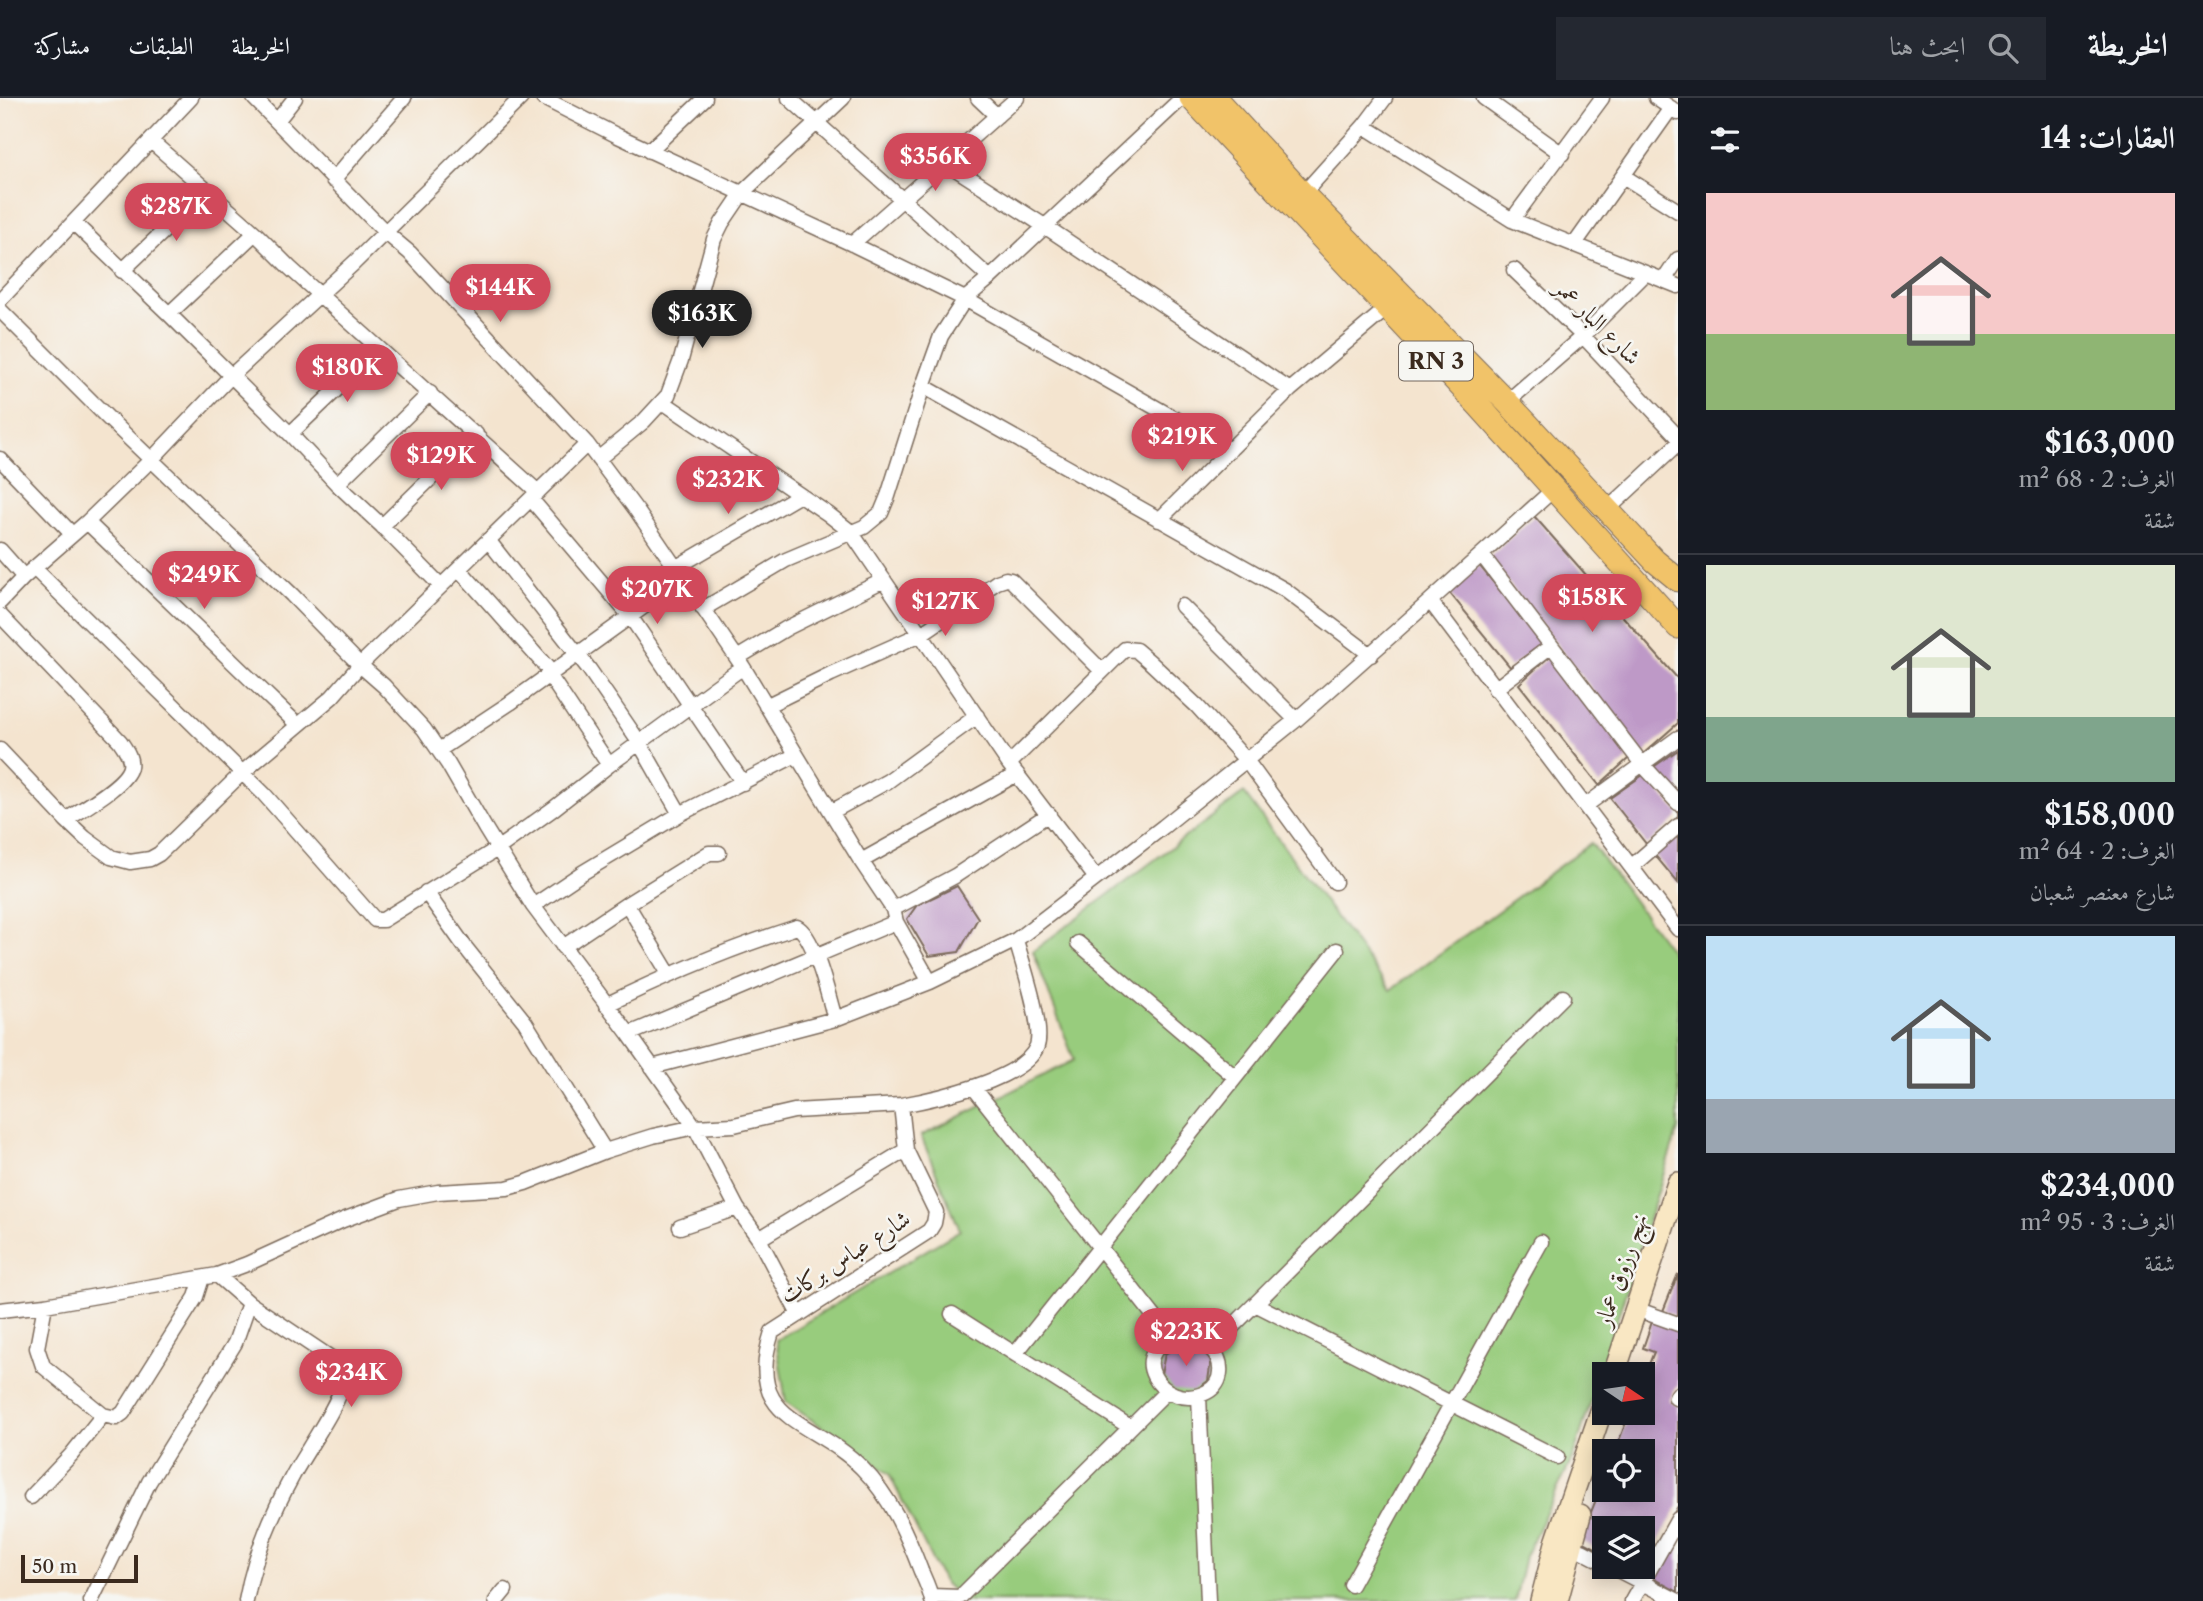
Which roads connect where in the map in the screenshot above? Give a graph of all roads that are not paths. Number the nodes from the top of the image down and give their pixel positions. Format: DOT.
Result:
graph roads {
  1 [pos="191,98"];
  2 [pos="254,98"];
  3 [pos="295,98"];
  4 [pos="404,98"];
  5 [pos="521,98"];
  6 [pos="543,98"];
  7 [pos="705,98"];
  8 [pos="789,98"];
  9 [pos="843,98"];
  10 [pos="978,98"];
  11 [pos="1017,98"];
  12 [pos="1182,98"];
  13 [pos="1191,98"];
  14 [pos="1215,98"];
  15 [pos="1385,98"];
  16 [pos="1485,98"];
  17 [pos="1656,98"];
  18 [pos="1596,100"];
  19 [pos="1675,110"];
  20 [pos="997,116"];
  21 [pos="277,121"];
  22 [pos="817,123"];
  23 [pos="1363,126"];
  24 [pos="151,141"];
  25 [pos="649,150"];
  26 [pos="1562,154"];
  27 [pos="945,162"];
  28 [pos="1623,176"];
  29 [pos="333,180"];
  30 [pos="206,191"];
  31 [pos="743,192"];
  32 [pos="1303,194"];
  33 [pos="902,198"];
  34 [pos="1678,211"];
  35 [pos="1512,220"];
  36 [pos="74,223"];
  37 [pos="1046,227"];
  38 [pos="385,232"];
  39 [pos="255,233"];
  40 [pos="852,244"];
  41 [pos="1574,245"];
  42 [pos="1678,259"];
  43 [pos="1514,270"];
  44 [pos="122,271"];
  45 [pos="1646,273"];
  46 [pos="990,278"];
  47 [pos="1664,280"];
  48 [pos="1678,286"];
  49 [pos="320,295"];
  50 [pos="965,299"];
  51 [pos="0,300"];
  52 [pos="1386,309"];
  53 [pos="0,310"];
  54 [pos="169,314"];
  55 [pos="1583,336"];
  56 [pos="379,349"];
  57 [pos="230,377"];
  58 [pos="923,386"];
  59 [pos="1290,390"];
  60 [pos="430,393"];
  61 [pos="663,402"];
  62 [pos="1507,402"];
  63 [pos="290,434"];
  64 [pos="476,434"];
  65 [pos="1678,437"];
  66 [pos="587,444"];
  67 [pos="1678,444"];
  68 [pos="1230,450"];
  69 [pos="598,458"];
  70 [pos="0,459"];
  71 [pos="152,459"];
  72 [pos="337,484"];
  73 [pos="1553,489"];
  74 [pos="534,495"];
  75 [pos="800,495"];
  76 [pos="1607,510"];
  77 [pos="1159,520"];
  78 [pos="87,522"];
  79 [pos="382,526"];
  80 [pos="851,532"];
  81 [pos="72,534"];
  82 [pos="488,540"];
  83 [pos="0,550"];
  84 [pos="1482,555"];
  85 [pos="459,569"];
  86 [pos="29,573"];
  87 [pos="678,574"];
  88 [pos="884,580"];
  89 [pos="1678,580"];
  90 [pos="441,586"];
  91 [pos="1430,601"];
  92 [pos="0,602"];
  93 [pos="1182,606"];
  94 [pos="703,609"];
  95 [pos="0,615"];
  96 [pos="630,617"];
  97 [pos="1678,627"];
  98 [pos="921,635"];
  99 [pos="1551,646"];
  100 [pos="577,654"];
  101 [pos="1371,654"];
  102 [pos="740,662"];
  103 [pos="360,665"];
  104 [pos="1102,671"];
  105 [pos="550,674"];
  106 [pos="1495,689"];
  107 [pos="689,706"];
  108 [pos="766,706"];
  109 [pos="977,716"];
  110 [pos="1296,720"];
  111 [pos="298,725"];
  112 [pos="1678,738"];
  113 [pos="639,742"];
  114 [pos="0,750"];
  115 [pos="439,750"];
  116 [pos="796,755"];
  117 [pos="1246,760"];
  118 [pos="1642,764"];
  119 [pos="609,765"];
  120 [pos="1013,769"];
  121 [pos="243,772"];
  122 [pos="743,783"];
  123 [pos="1678,803"];
  124 [pos="1585,806"];
  125 [pos="831,812"];
  126 [pos="680,814"];
  127 [pos="1049,814"];
  128 [pos="66,820"];
  129 [pos="1678,826"];
  130 [pos="497,849"];
  131 [pos="719,853"];
  132 [pos="861,862"];
  133 [pos="1631,867"];
  134 [pos="1096,878"];
  135 [pos="1335,882"];
  136 [pos="426,892"];
  137 [pos="626,904"];
  138 [pos="533,906"];
  139 [pos="895,915"];
  140 [pos="1675,919"];
  141 [pos="1016,940"];
  142 [pos="1077,943"];
  143 [pos="562,947"];
  144 [pos="1337,950"];
  145 [pos="816,956"];
  146 [pos="669,974"];
  147 [pos="930,982"];
  148 [pos="1563,997"];
  149 [pos="606,1005"];
  150 [pos="835,1019"];
  151 [pos="629,1034"];
  152 [pos="652,1067"];
  153 [pos="1235,1077"];
  154 [pos="974,1088"];
  155 [pos="901,1105"];
  156 [pos="695,1128"];
  157 [pos="906,1150"];
  158 [pos="605,1151"];
  159 [pos="1678,1183"];
  160 [pos="737,1208"];
  161 [pos="1678,1226"];
  162 [pos="680,1227"];
  163 [pos="759,1240"];
  164 [pos="1541,1242"];
  165 [pos="1100,1248"];
  166 [pos="217,1275"];
  167 [pos="202,1278"];
  168 [pos="249,1303"];
  169 [pos="1255,1304"];
  170 [pos="45,1305"];
  171 [pos="0,1310"];
  172 [pos="1642,1311"];
  173 [pos="798,1313"];
  174 [pos="952,1314"];
  175 [pos="1678,1324"];
  176 [pos="1172,1339"];
  177 [pos="1211,1348"];
  178 [pos="1015,1354"];
  179 [pos="1619,1362"];
  180 [pos="1631,1362"];
  181 [pos="1167,1391"];
  182 [pos="1199,1396"];
  183 [pos="1452,1404"];
  184 [pos="103,1415"];
  185 [pos="1598,1425"];
  186 [pos="1610,1425"];
  187 [pos="1130,1427"];
  188 [pos="1558,1457"];
  189 [pos="32,1497"];
  190 [pos="1678,1519"];
  191 [pos="1563,1545"];
  192 [pos="1592,1557"];
  193 [pos="1634,1579"];
  194 [pos="1642,1583"];
  195 [pos="1351,1585"];
  196 [pos="932,1599"];
  197 [pos="91,1601"];
  198 [pos="246,1601"];
  199 [pos="1208,1601"];
  200 [pos="1541,1601"];
  201 [pos="1557,1601"];
  202 [pos="1632,1601"];
  203 [pos="1678,1601"];
  1 -- 24 [label="street"];
  2 -- 21 [label="street"];
  3 -- 21 [label="street"];
  4 -- 29 [label="street"];
  5 -- 38 [label="street"];
  6 -- 25 [label="street"];
  7 -- 25 [label="street"];
  8 -- 22 [label="street"];
  9 -- 22 [label="street"];
  10 -- 20 [label="street"];
  11 -- 20 [label="street"];
  12 -- 37 [label="street"];
  13 -- 52 [label="main road, RN 3"];
  14 -- 32 [label="main road, RN 3"];
  15 -- 23 [label="street"];
  16 -- 26 [label="street"];
  17 -- 19 [label="street"];
  18 -- 26 [label="street"];
  19 -- 28 [label="street"];
  20 -- 27 [label="street"];
  21 -- 29 [label="street"];
  22 -- 31 [label="street"];
  22 -- 33 [label="street"];
  23 -- 32 [label="street"];
  23 -- 35 [label="street"];
  24 -- 30 [label="street"];
  24 -- 36 [label="street"];
  25 -- 31 [label="street"];
  26 -- 35 [label="street"];
  27 -- 33 [label="street"];
  27 -- 37 [label="street"];
  28 -- 34 [label="street"];
  28 -- 41 [label="street"];
  29 -- 38 [label="street"];
  30 -- 39 [label="street"];
  30 -- 44 [label="street"];
  31 -- 40 [label="street"];
  31 -- 61 [label="street"];
  32 -- 62 [label="main road, RN 3"];
  33 -- 40 [label="street"];
  33 -- 46 [label="street"];
  35 -- 41 [label="street"];
  36 -- 44 [label="street"];
  36 -- 51 [label="street"];
  37 -- 46 [label="street"];
  37 -- 59 [label="street"];
  38 -- 49 [label="street"];
  38 -- 66 [label="street"];
  39 -- 49 [label="street"];
  39 -- 54 [label="street"];
  40 -- 50 [label="street"];
  41 -- 45 [label="street"];
  42 -- 47 [label="street"];
  43 -- 55 [label="street, شارع البار عمر"];
  44 -- 54 [label="street"];
  45 -- 47 [label="street"];
  45 -- 55 [label="street"];
  46 -- 50 [label="street"];
  47 -- 48 [label="street"];
  49 -- 56 [label="street"];
  49 -- 57 [label="street"];
  50 -- 58 [label="street"];
  50 -- 68 [label="street"];
  52 -- 59 [label="street"];
  52 -- 73 [label="main road, RN 3"];
  53 -- 71 [label="street"];
  54 -- 57 [label="street"];
  55 -- 62 [label="street"];
  55 -- 65 [label="street, شارع البار عمر"];
  56 -- 60 [label="street"];
  56 -- 63 [label="street"];
  57 -- 63 [label="street"];
  57 -- 71 [label="street"];
  58 -- 77 [label="street"];
  58 -- 80 [label="street"];
  59 -- 68 [label="street"];
  60 -- 64 [label="street"];
  60 -- 72 [label="street"];
  61 -- 69 [label="street"];
  61 -- 75 [label="street"];
  62 -- 76 [label="main road, RN 3"];
  63 -- 72 [label="street"];
  64 -- 74 [label="street"];
  64 -- 79 [label="street"];
  66 -- 69 [label="street"];
  66 -- 74 [label="street"];
  67 -- 76 [label="street"];
  68 -- 77 [label="street"];
  69 -- 87 [label="street"];
  70 -- 81 [label="street"];
  71 -- 78 [label="street"];
  71 -- 103 [label="street"];
  72 -- 79 [label="street"];
  73 -- 84 [label="street"];
  73 -- 97 [label="main road, RN 3"];
  74 -- 82 [label="street"];
  74 -- 96 [label="street"];
  75 -- 80 [label="street"];
  75 -- 87 [label="street"];
  76 -- 89 [label="main road, RN 3"];
  77 -- 101 [label="street"];
  78 -- 81 [label="street"];
  78 -- 111 [label="street"];
  79 -- 90 [label="street"];
  80 -- 88 [label="street"];
  80 -- 94 [label="street"];
  81 -- 86 [label="street"];
  82 -- 85 [label="street"];
  82 -- 100 [label="street"];
  83 -- 86 [label="street"];
  84 -- 91 [label="street"];
  84 -- 99 [label="street"];
  85 -- 90 [label="street"];
  85 -- 105 [label="street"];
  86 -- 92 [label="street"];
  86 -- 121 [label="street"];
  87 -- 94 [label="street"];
  87 -- 96 [label="street"];
  88 -- 98 [label="street"];
  88 -- 102 [label="street"];
  90 -- 103 [label="street"];
  91 -- 101 [label="street"];
  91 -- 106 [label="street"];
  93 -- 110 [label="street"];
  94 -- 102 [label="street"];
  95 -- 128 [label="street"];
  96 -- 100 [label="street"];
  96 -- 107 [label="street"];
  98 -- 104 [label="street"];
  98 -- 108 [label="street"];
  98 -- 109 [label="street"];
  99 -- 106 [label="street"];
  99 -- 118 [label="street"];
  100 -- 105 [label="street"];
  100 -- 113 [label="street"];
  101 -- 110 [label="street"];
  102 -- 107 [label="street"];
  102 -- 108 [label="street"];
  103 -- 111 [label="street"];
  103 -- 115 [label="street"];
  104 -- 117 [label="street"];
  104 -- 120 [label="street"];
  105 -- 115 [label="street"];
  105 -- 119 [label="street"];
  106 -- 124 [label="street"];
  107 -- 113 [label="street"];
  107 -- 122 [label="street"];
  108 -- 116 [label="street"];
  109 -- 120 [label="street"];
  109 -- 125 [label="street"];
  110 -- 117 [label="street"];
  111 -- 121 [label="street"];
  112 -- 118 [label="street"];
  113 -- 119 [label="street"];
  113 -- 126 [label="street"];
  114 -- 128 [label="street"];
  115 -- 130 [label="street"];
  116 -- 122 [label="street"];
  116 -- 125 [label="street"];
  117 -- 134 [label="street"];
  117 -- 135 [label="street"];
  118 -- 123 [label="street"];
  118 -- 124 [label="street"];
  119 -- 130 [label="street"];
  120 -- 127 [label="street"];
  120 -- 132 [label="street"];
  121 -- 128 [label="street"];
  121 -- 136 [label="street"];
  122 -- 126 [label="street"];
  124 -- 133 [label="street"];
  125 -- 132 [label="street"];
  126 -- 138 [label="street"];
  127 -- 134 [label="street"];
  127 -- 139 [label="street"];
  129 -- 133 [label="street"];
  130 -- 136 [label="street"];
  130 -- 138 [label="street"];
  131 -- 137 [label="street"];
  132 -- 139 [label="street"];
  133 -- 140 [label="street"];
  134 -- 141 [label="street"];
  136 -- 158 [label="street"];
  137 -- 143 [label="street"];
  137 -- 146 [label="street"];
  138 -- 143 [label="street"];
  139 -- 145 [label="street"];
  139 -- 147 [label="street"];
  141 -- 147 [label="street"];
  141 -- 154 [label="street"];
  142 -- 153 [label="street"];
  143 -- 149 [label="street"];
  144 -- 153 [label="street"];
  145 -- 146 [label="street"];
  145 -- 150 [label="street"];
  145 -- 151 [label="street"];
  146 -- 149 [label="street"];
  147 -- 150 [label="street"];
  148 -- 169 [label="street"];
  149 -- 151 [label="street"];
  150 -- 152 [label="street"];
  151 -- 152 [label="street"];
  152 -- 156 [label="street"];
  153 -- 165 [label="street"];
  154 -- 155 [label="street"];
  154 -- 165 [label="street"];
  155 -- 156 [label="street"];
  155 -- 157 [label="street, شارع عباس بركات"];
  156 -- 158 [label="street"];
  156 -- 160 [label="street"];
  157 -- 163 [label="street"];
  157 -- 173 [label="street, شارع عباس بركات"];
  158 -- 166 [label="street"];
  159 -- 172 [label="main road, نهج رزوق عمار"];
  160 -- 162 [label="street"];
  160 -- 163 [label="street"];
  161 -- 172 [label="main road, نهج رزوق عمار"];
  163 -- 173 [label="street"];
  164 -- 183 [label="street"];
  165 -- 176 [label="street"];
  165 -- 178 [label="street"];
  166 -- 167 [label="street"];
  166 -- 168 [label="street"];
  167 -- 170 [label="street"];
  167 -- 184 [label="street"];
  168 -- 197 [label="street"];
  168 -- 198 [label="street"];
  169 -- 177 [label="street"];
  169 -- 183 [label="street"];
  170 -- 171 [label="street"];
  170 -- 184 [label="street"];
  172 -- 175 [label="street"];
  172 -- 179 [label="main road, نهج رزوق عمار"];
  172 -- 180 [label="main road, نهج رزوق عمار"];
  173 -- 196 [label="street, شارع عباس بركات"];
  174 -- 178 [label="street"];
  176 -- 177 [label="street"];
  176 -- 181 [label="street"];
  177 -- 182 [label="street"];
  178 -- 187 [label="street"];
  181 -- 182 [label="street"];
  181 -- 187 [label="street"];
  182 -- 199 [label="street"];
  183 -- 188 [label="street"];
  183 -- 195 [label="street"];
  184 -- 189 [label="street"];
  185 -- 191 [label="main road"];
  186 -- 191 [label="main road"];
  187 -- 196 [label="street"];
  190 -- 194 [label="street"];
  191 -- 192 [label="street"];
  191 -- 200 [label="main road"];
  191 -- 201 [label="main road"];
  193 -- 194 [label="street"];
  194 -- 202 [label="street"];
  194 -- 203 [label="street"];
}
